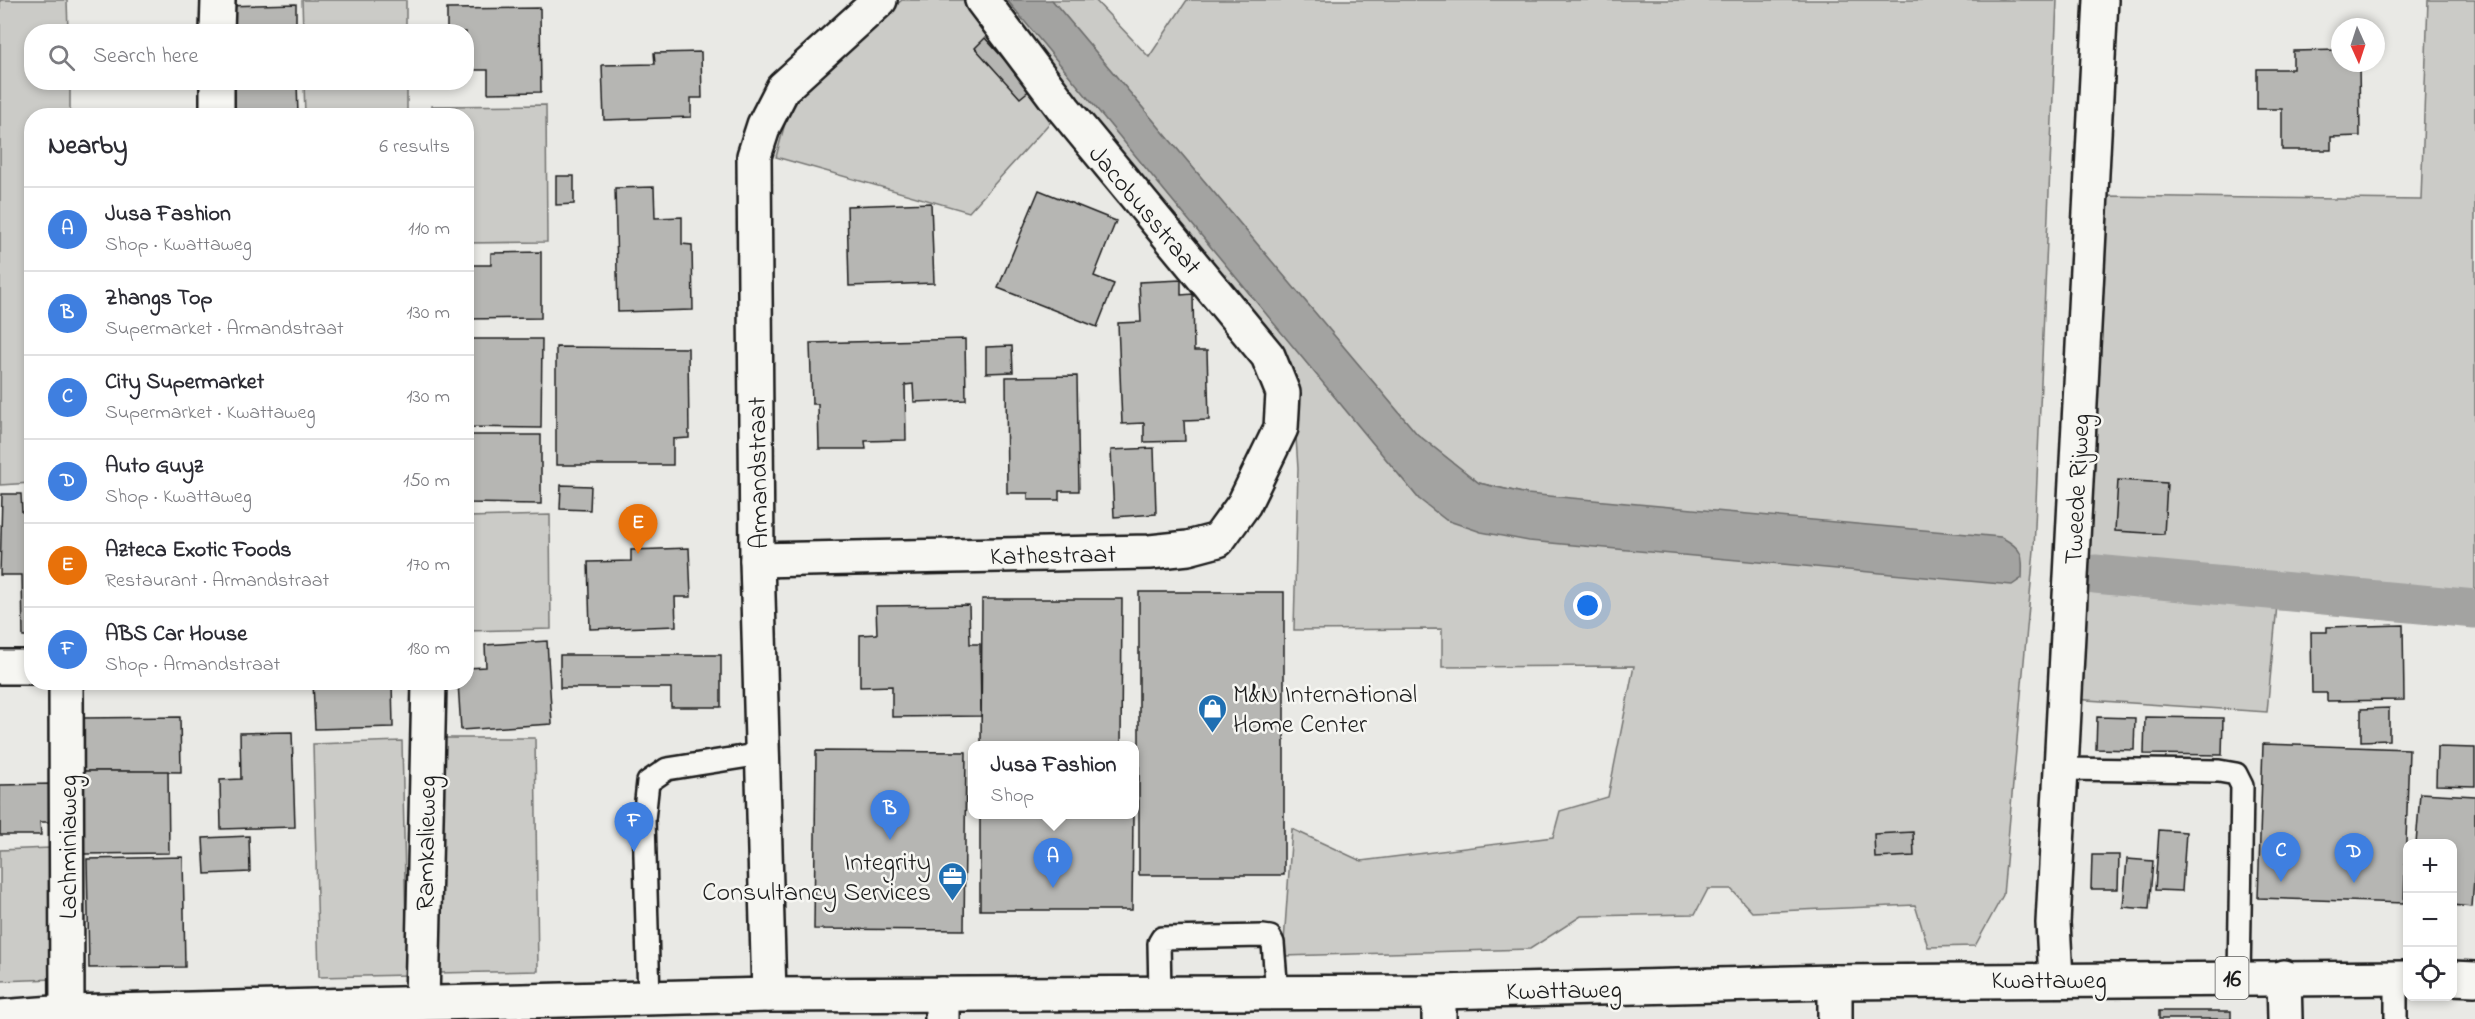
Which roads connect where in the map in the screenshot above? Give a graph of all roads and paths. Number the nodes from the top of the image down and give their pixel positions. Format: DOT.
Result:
graph roads {
  1 [pos="218,0"];
  2 [pos="880,0"];
  3 [pos="982,0"];
  4 [pos="2101,0"];
  5 [pos="218,24"];
  6 [pos="217,90"];
  7 [pos="217,108"];
  8 [pos="1281,428"];
  9 [pos="758,560"];
  10 [pos="0,667"];
  11 [pos="24,667"];
  12 [pos="66,690"];
  13 [pos="429,690"];
  14 [pos="762,754"];
  15 [pos="2062,769"];
  16 [pos="2284,977"];
  17 [pos="2239,978"];
  18 [pos="2402,978"];
  19 [pos="2457,978"];
  20 [pos="2056,979"];
  21 [pos="2475,979"];
  22 [pos="1835,982"];
  23 [pos="1160,993"];
  24 [pos="1276,993"];
  25 [pos="769,995"];
  26 [pos="649,999"];
  27 [pos="422,1003"];
  28 [pos="942,1006"];
  29 [pos="1439,1006"];
  30 [pos="531,1010"];
  31 [pos="67,1012"];
  32 [pos="0,1017"];
  33 [pos="1835,1019"];
  34 [pos="2285,1019"];
  35 [pos="2396,1019"];
  1 -- 5 [label="street"];
  2 -- 9 [label="street, Armandstraat"];
  3 -- 8 [label="street, Jacobusstraat"];
  4 -- 15 [label="street, Tweede Rijweg"];
  6 -- 7 [label="street"];
  8 -- 9 [label="street, Kathestraat"];
  9 -- 14 [label="street, Armandstraat"];
  10 -- 11 [label="street"];
  12 -- 31 [label="street, Lachminiaweg"];
  13 -- 27 [label="street, Ramkalieweg"];
  14 -- 25 [label="street, Armandstraat"];
  14 -- 26 [label="lane"];
  15 -- 17 [label="lane"];
  15 -- 20 [label="street, Tweede Rijweg"];
  16 -- 17 [label="street, Kwattaweg / 16"];
  16 -- 18 [label="street, Kwattaweg / 16"];
  16 -- 34 [label="street"];
  17 -- 20 [label="street, Kwattaweg / 16"];
  18 -- 35 [label="lane"];
  19 -- 21 [label="street"];
  20 -- 22 [label="street, Kwattaweg / 16"];
  22 -- 29 [label="street, Kwattaweg / 16"];
  22 -- 33 [label="street"];
  23 -- 24 [label="street, Kwattaweg / 16"];
  23 -- 24 [label="lane"];
  23 -- 28 [label="street, Kwattaweg / 16"];
  24 -- 29 [label="street, Kwattaweg / 16"];
  25 -- 26 [label="street, Kwattaweg / 16"];
  25 -- 28 [label="street, Kwattaweg / 16"];
  26 -- 30 [label="street, Kwattaweg / 16"];
  27 -- 30 [label="street, Kwattaweg / 16"];
  27 -- 31 [label="street, Kwattaweg / 16"];
  31 -- 32 [label="street, Kwattaweg / 16"];
}
